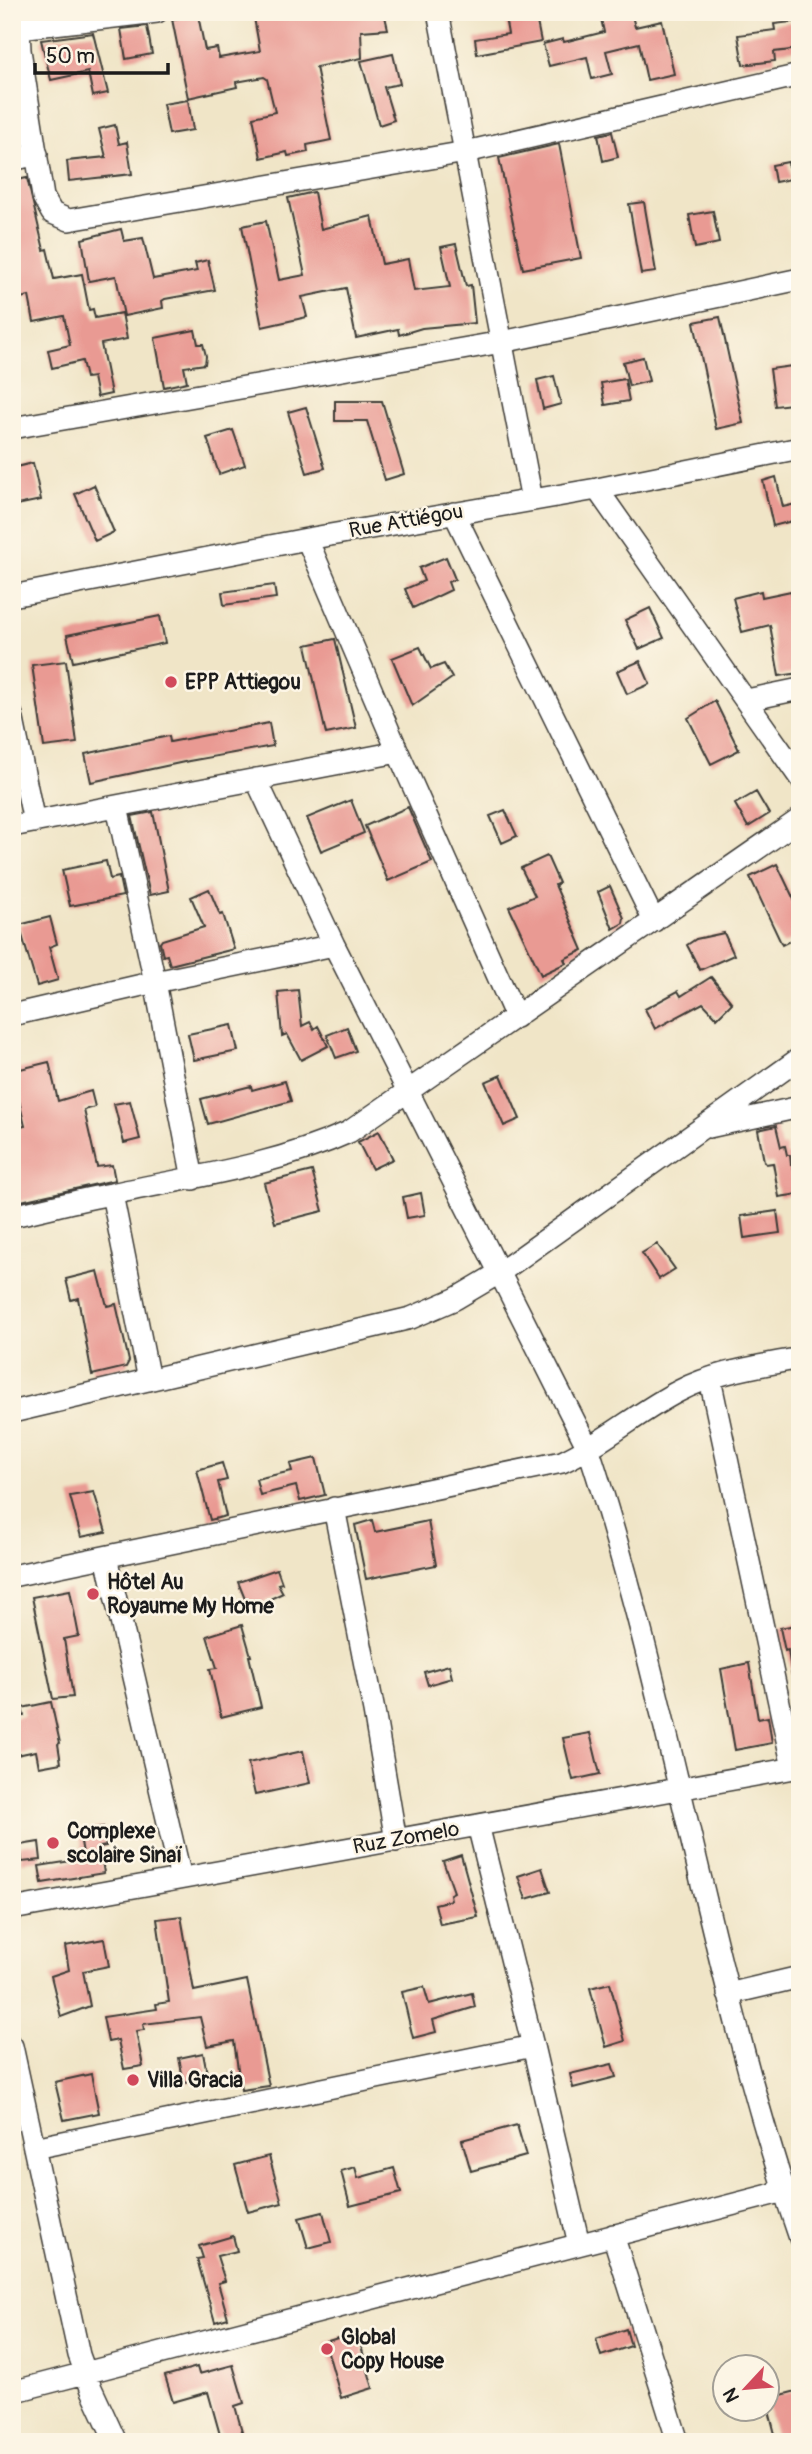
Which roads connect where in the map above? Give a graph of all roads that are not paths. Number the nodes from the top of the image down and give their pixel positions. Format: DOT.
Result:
graph roads {
  1 [pos="157,12"];
  2 [pos="438,12"];
  3 [pos="18,34"];
  4 [pos="800,75"];
  5 [pos="466,152"];
  6 [pos="37,154"];
  7 [pos="12,160"];
  8 [pos="800,279"];
  9 [pos="502,342"];
  10 [pos="12,428"];
  11 [pos="800,448"];
  12 [pos="597,489"];
  13 [pos="532,500"];
  14 [pos="454,513"];
  15 [pos="307,539"];
  16 [pos="12,596"];
  17 [pos="800,689"];
  18 [pos="747,700"];
  19 [pos="12,715"];
  20 [pos="398,752"];
  21 [pos="800,778"];
  22 [pos="256,779"];
  23 [pos="117,807"];
  24 [pos="800,819"];
  25 [pos="34,822"];
  26 [pos="12,826"];
  27 [pos="654,921"];
  28 [pos="334,946"];
  29 [pos="155,982"];
  30 [pos="12,1015"];
  31 [pos="516,1017"];
  32 [pos="800,1058"];
  33 [pos="408,1091"];
  34 [pos="800,1107"];
  35 [pos="697,1130"];
  36 [pos="193,1179"];
  37 [pos="112,1194"];
  38 [pos="12,1216"];
  39 [pos="499,1273"];
  40 [pos="800,1358"];
  41 [pos="710,1379"];
  42 [pos="149,1380"];
  43 [pos="12,1412"];
  44 [pos="589,1450"];
  45 [pos="334,1508"];
  46 [pos="106,1557"];
  47 [pos="12,1576"];
  48 [pos="796,1768"];
  49 [pos="681,1790"];
  50 [pos="478,1825"];
  51 [pos="396,1840"];
  52 [pos="181,1878"];
  53 [pos="12,1909"];
  54 [pos="800,1977"];
  55 [pos="728,1994"];
  56 [pos="12,2046"];
  57 [pos="533,2046"];
  58 [pos="34,2148"];
  59 [pos="792,2189"];
  60 [pos="613,2235"];
  61 [pos="800,2238"];
  62 [pos="579,2244"];
  63 [pos="86,2374"];
  64 [pos="12,2392"];
  65 [pos="116,2442"];
  66 [pos="678,2442"];
  1 -- 3 [label="street"];
  2 -- 5 [label="street"];
  3 -- 6 [label="street"];
  4 -- 5 [label="street"];
  5 -- 6 [label="street"];
  5 -- 9 [label="street"];
  6 -- 7 [label="street"];
  8 -- 9 [label="street"];
  9 -- 10 [label="street"];
  9 -- 13 [label="street"];
  11 -- 12 [label="street, Rue Attiégou"];
  12 -- 13 [label="street, Rue Attiégou"];
  12 -- 18 [label="street"];
  13 -- 14 [label="street, Rue Attiégou"];
  14 -- 15 [label="street, Rue Attiégou"];
  14 -- 27 [label="street"];
  15 -- 16 [label="street, Rue Attiégou"];
  15 -- 20 [label="street"];
  17 -- 18 [label="street"];
  18 -- 21 [label="street"];
  19 -- 25 [label="street"];
  20 -- 22 [label="street"];
  20 -- 31 [label="street"];
  22 -- 23 [label="street"];
  22 -- 28 [label="street"];
  23 -- 25 [label="street"];
  23 -- 29 [label="street"];
  24 -- 27 [label="street"];
  25 -- 26 [label="street"];
  27 -- 31 [label="street"];
  28 -- 29 [label="street"];
  28 -- 33 [label="street"];
  29 -- 30 [label="street"];
  29 -- 36 [label="street"];
  31 -- 33 [label="street"];
  32 -- 35 [label="street"];
  33 -- 36 [label="street"];
  33 -- 39 [label="street"];
  34 -- 35 [label="street"];
  35 -- 39 [label="street"];
  36 -- 37 [label="street"];
  37 -- 38 [label="street"];
  37 -- 42 [label="street"];
  39 -- 42 [label="street"];
  39 -- 44 [label="street"];
  40 -- 41 [label="street"];
  41 -- 44 [label="street"];
  41 -- 48 [label="street"];
  42 -- 43 [label="street"];
  44 -- 45 [label="street"];
  44 -- 49 [label="street"];
  45 -- 46 [label="street"];
  45 -- 51 [label="street"];
  46 -- 47 [label="street"];
  46 -- 52 [label="street"];
  48 -- 49 [label="street, Ruz Zomelo"];
  49 -- 50 [label="street, Ruz Zomelo"];
  49 -- 55 [label="street"];
  50 -- 51 [label="street, Ruz Zomelo"];
  50 -- 57 [label="street"];
  51 -- 52 [label="street, Ruz Zomelo"];
  52 -- 53 [label="street, Ruz Zomelo"];
  54 -- 55 [label="street"];
  55 -- 59 [label="street"];
  56 -- 58 [label="street"];
  57 -- 58 [label="street"];
  57 -- 62 [label="street"];
  58 -- 63 [label="street"];
  59 -- 60 [label="street"];
  59 -- 61 [label="street"];
  60 -- 62 [label="street"];
  60 -- 66 [label="street"];
  62 -- 63 [label="street"];
  63 -- 64 [label="street"];
  63 -- 65 [label="street"];
}
